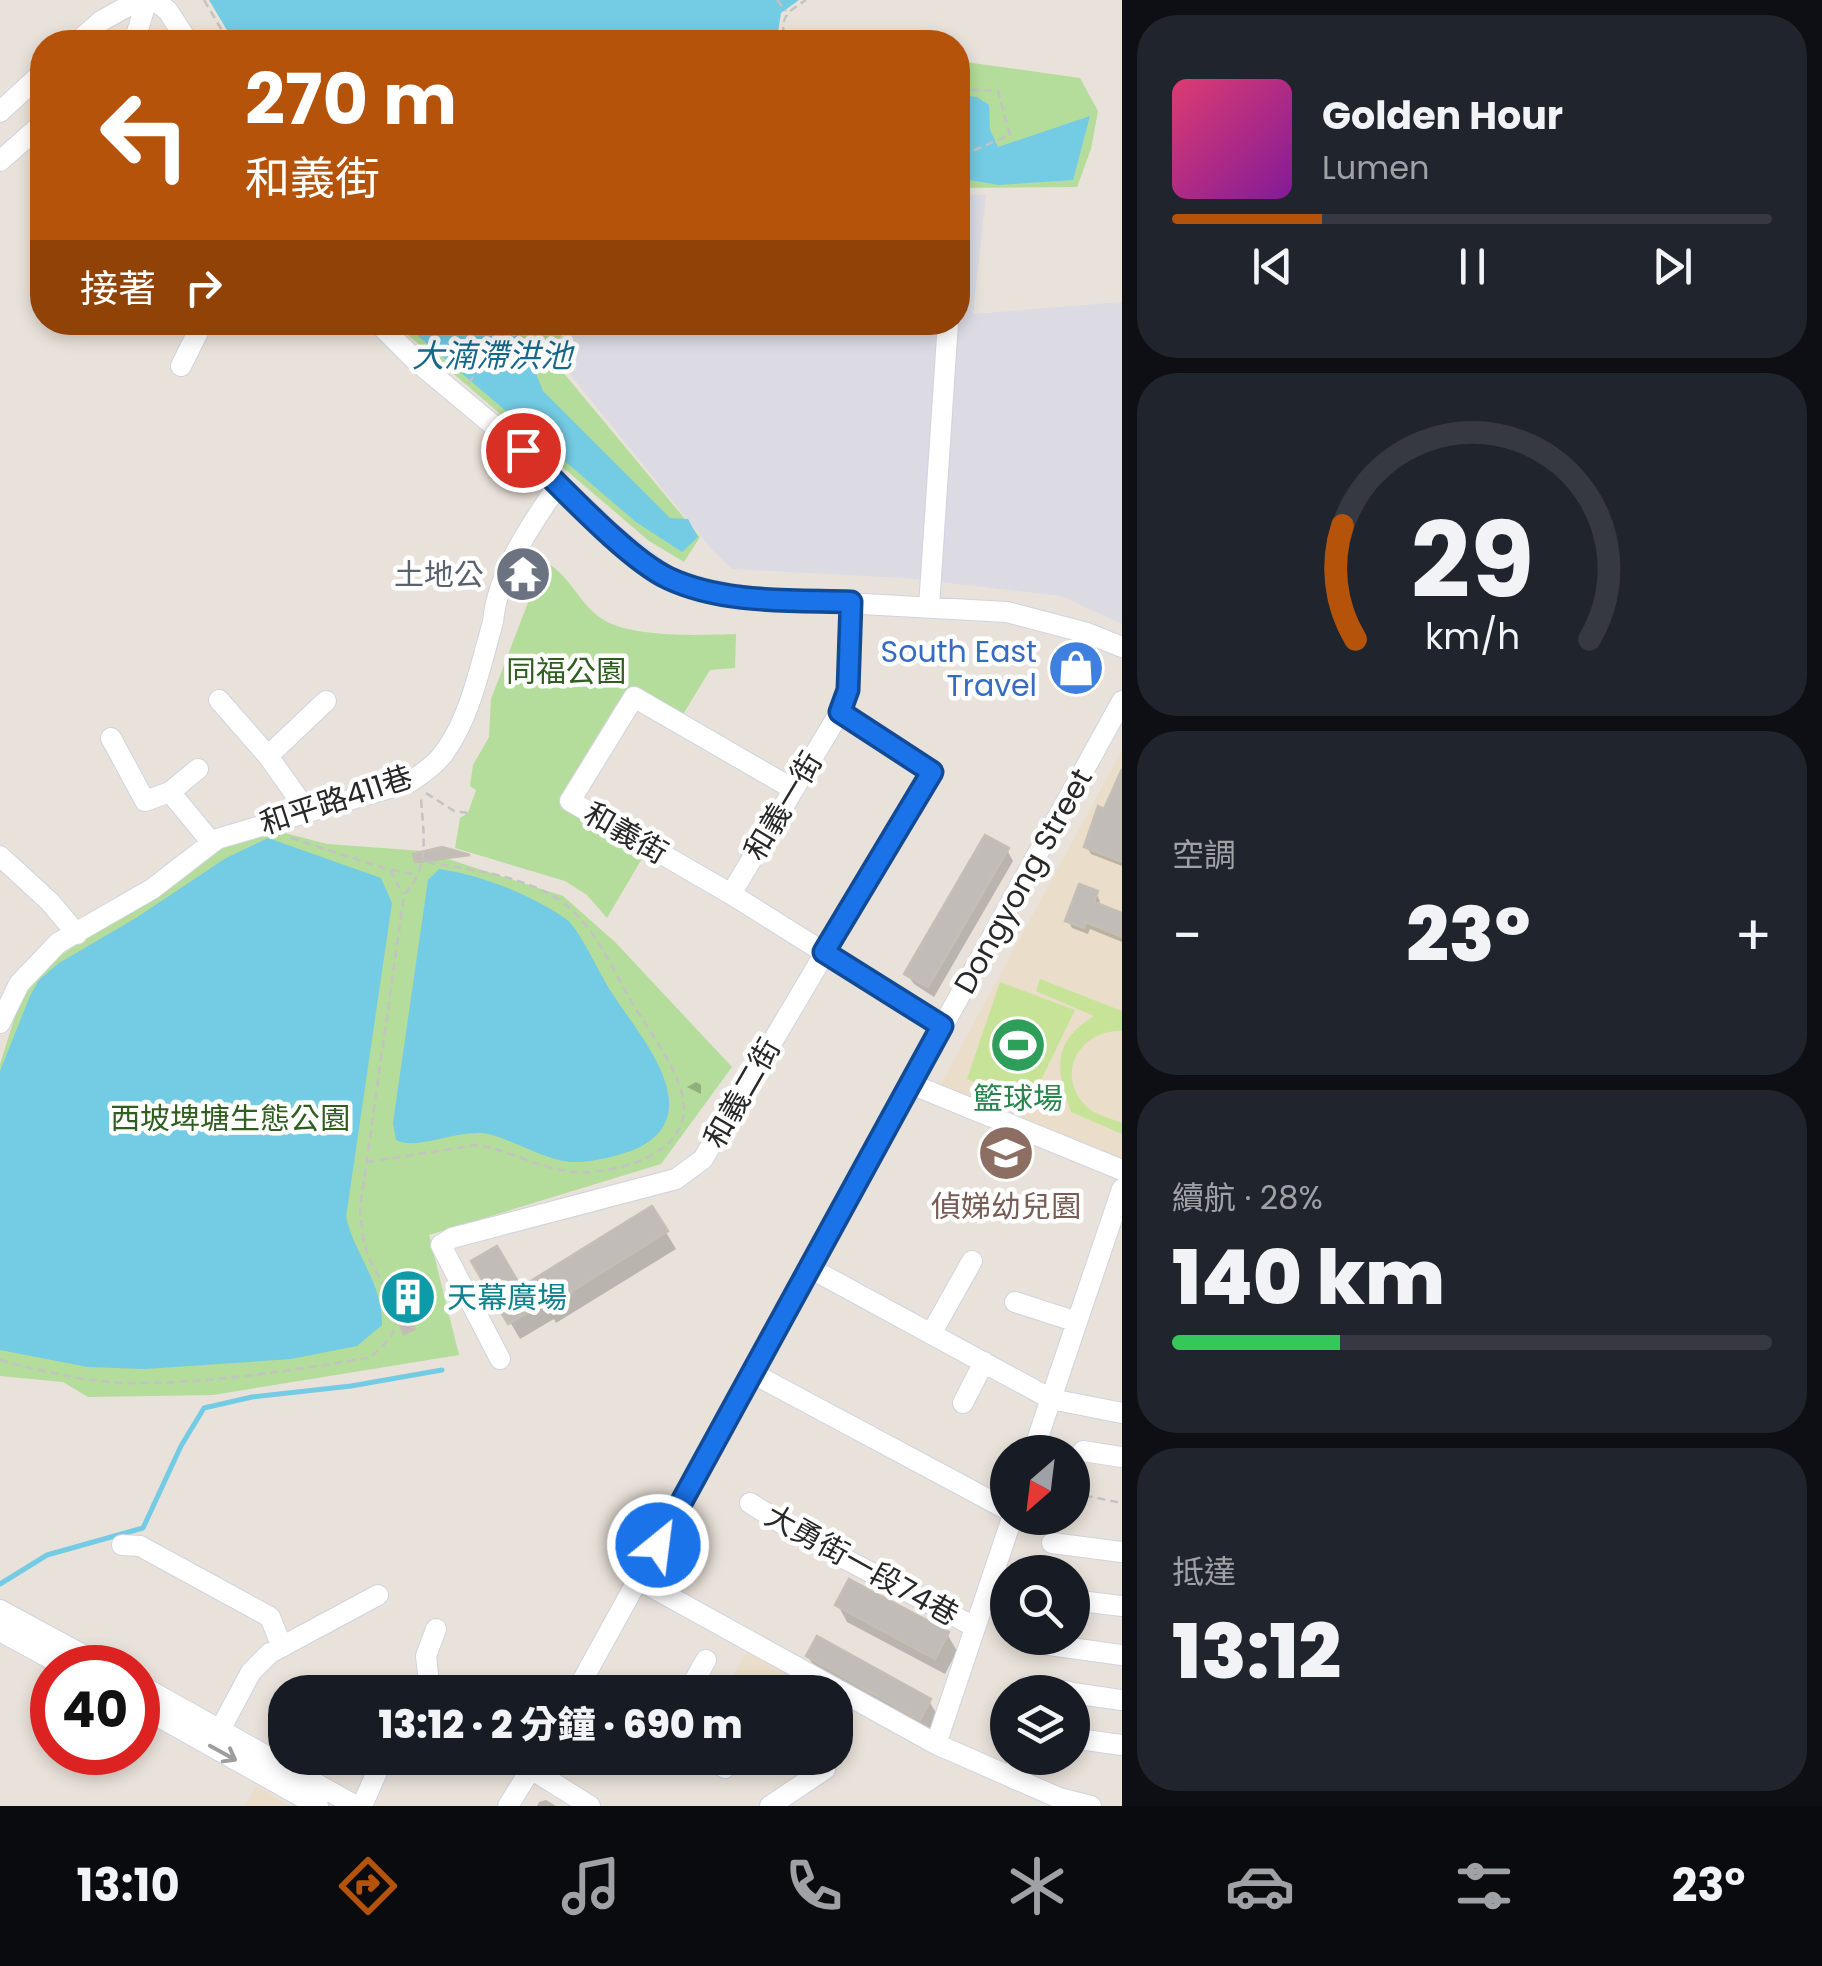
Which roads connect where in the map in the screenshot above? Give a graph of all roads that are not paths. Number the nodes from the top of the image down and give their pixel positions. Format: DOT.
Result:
graph roads {
  1 [pos="139,0"];
  2 [pos="147,0"];
  3 [pos="155,0"];
  4 [pos="90,30"];
  5 [pos="138,30"];
  6 [pos="180,30"];
  7 [pos="30,85"];
  8 [pos="0,112"];
  9 [pos="30,135"];
  10 [pos="0,162"];
  11 [pos="196,335"];
  12 [pos="390,335"];
  13 [pos="947,335"];
  14 [pos="181,366"];
  15 [pos="559,484"];
  16 [pos="851,602"];
  17 [pos="929,607"];
  18 [pos="1122,647"];
  19 [pos="219,700"];
  20 [pos="1122,700"];
  21 [pos="326,701"];
  22 [pos="840,712"];
  23 [pos="111,738"];
  24 [pos="268,756"];
  25 [pos="198,769"];
  26 [pos="793,789"];
  27 [pos="170,792"];
  28 [pos="307,811"];
  29 [pos="212,843"];
  30 [pos="0,856"];
  31 [pos="731,894"];
  32 [pos="77,934"];
  33 [pos="824,952"];
  34 [pos="0,1024"];
  35 [pos="942,1026"];
  36 [pos="911,1084"];
  37 [pos="1122,1170"];
  38 [pos="1122,1189"];
  39 [pos="972,1261"];
  40 [pos="810,1268"];
  41 [pos="1015,1302"];
  42 [pos="1077,1322"];
  43 [pos="932,1334"];
  44 [pos="500,1359"];
  45 [pos="984,1362"];
  46 [pos="752,1372"];
  47 [pos="1051,1399"];
  48 [pos="963,1403"];
  49 [pos="1122,1413"];
  50 [pos="1039,1435"];
  51 [pos="1090,1452"];
  52 [pos="1122,1457"];
  53 [pos="990,1500"];
  54 [pos="750,1503"];
  55 [pos="1006,1535"];
  56 [pos="1052,1543"];
  57 [pos="122,1544"];
  58 [pos="1122,1552"];
  59 [pos="639,1580"];
  60 [pos="378,1595"];
  61 [pos="1090,1602"];
  62 [pos="1122,1606"];
  63 [pos="0,1610"];
  64 [pos="975,1626"];
  65 [pos="436,1629"];
  66 [pos="0,1631"];
  67 [pos="64,1645"];
  68 [pos="30,1647"];
  69 [pos="282,1647"];
  70 [pos="1090,1651"];
  71 [pos="1122,1655"];
  72 [pos="706,1660"];
  73 [pos="428,1675"];
  74 [pos="592,1675"];
  75 [pos="698,1675"];
  76 [pos="160,1696"];
  77 [pos="1090,1696"];
  78 [pos="1122,1700"];
  79 [pos="160,1718"];
  80 [pos="220,1730"];
  81 [pos="1090,1741"];
  82 [pos="936,1744"];
  83 [pos="1122,1746"];
  84 [pos="374,1775"];
  85 [pos="527,1775"];
  86 [pos="550,1775"];
  87 [pos="816,1775"];
  88 [pos="1015,1775"];
  89 [pos="1014,1779"];
  90 [pos="318,1806"];
  91 [pos="359,1806"];
  92 [pos="508,1806"];
  93 [pos="590,1806"];
  94 [pos="770,1806"];
  95 [pos="1092,1806"];
  1 -- 4 [label="street"];
  2 -- 5 [label="street"];
  3 -- 6 [label="street"];
  7 -- 8 [label="street"];
  9 -- 10 [label="street"];
  11 -- 14 [label="street"];
  12 -- 15 [label="street"];
  13 -- 17 [label="street"];
  15 -- 16 [label="street"];
  15 -- 28 [label="street, 和平路411巷"];
  16 -- 17 [label="street"];
  16 -- 22 [label="street, 和義一街"];
  17 -- 18 [label="street"];
  19 -- 24 [label="street"];
  20 -- 35 [label="street, Dongyong Street"];
  21 -- 24 [label="street"];
  22 -- 26 [label="street, 和義一街"];
  22 -- 33 [label="street, 和義二街"];
  23 -- 27 [label="street"];
  24 -- 28 [label="street"];
  25 -- 27 [label="street"];
  26 -- 31 [label="street, 和義一街"];
  26 -- 31 [label="street, 和義街"];
  27 -- 29 [label="street"];
  28 -- 29 [label="street, 和平路411巷"];
  29 -- 32 [label="street, 和平路411巷"];
  30 -- 32 [label="street"];
  31 -- 33 [label="street, 和義街"];
  32 -- 34 [label="street, 和平路411巷"];
  33 -- 35 [label="street, 和義街"];
  33 -- 44 [label="street, 和義二街"];
  35 -- 36 [label="street, Dongyong Street"];
  36 -- 37 [label="street"];
  36 -- 40 [label="street, Dongyong Street"];
  38 -- 42 [label="street"];
  39 -- 43 [label="street"];
  40 -- 43 [label="street"];
  40 -- 46 [label="street, Dongyong Street"];
  41 -- 42 [label="street"];
  42 -- 47 [label="street"];
  43 -- 45 [label="street"];
  45 -- 47 [label="street"];
  45 -- 48 [label="street"];
  46 -- 53 [label="street"];
  46 -- 59 [label="street, Dongyong Street"];
  47 -- 49 [label="street"];
  47 -- 50 [label="street"];
  51 -- 52 [label="street"];
  54 -- 64 [label="street, 大勇街一段74巷"];
  55 -- 64 [label="street"];
  56 -- 58 [label="street"];
  57 -- 69 [label="street"];
  59 -- 74 [label="street, Dongyong Street"];
  59 -- 82 [label="street"];
  60 -- 69 [label="street"];
  61 -- 62 [label="street"];
  63 -- 67 [label="street"];
  64 -- 82 [label="street"];
  65 -- 73 [label="street"];
  66 -- 68 [label="street"];
  69 -- 80 [label="street"];
  70 -- 71 [label="street"];
  72 -- 75 [label="street"];
  76 -- 80 [label="street"];
  77 -- 78 [label="street"];
  79 -- 90 [label="street, one-way"];
  80 -- 91 [label="street"];
  81 -- 83 [label="street"];
  82 -- 89 [label="street"];
  84 -- 91 [label="street"];
  85 -- 92 [label="street"];
  86 -- 93 [label="street"];
  87 -- 94 [label="street"];
  88 -- 89 [label="street"];
  89 -- 95 [label="street"];
}
